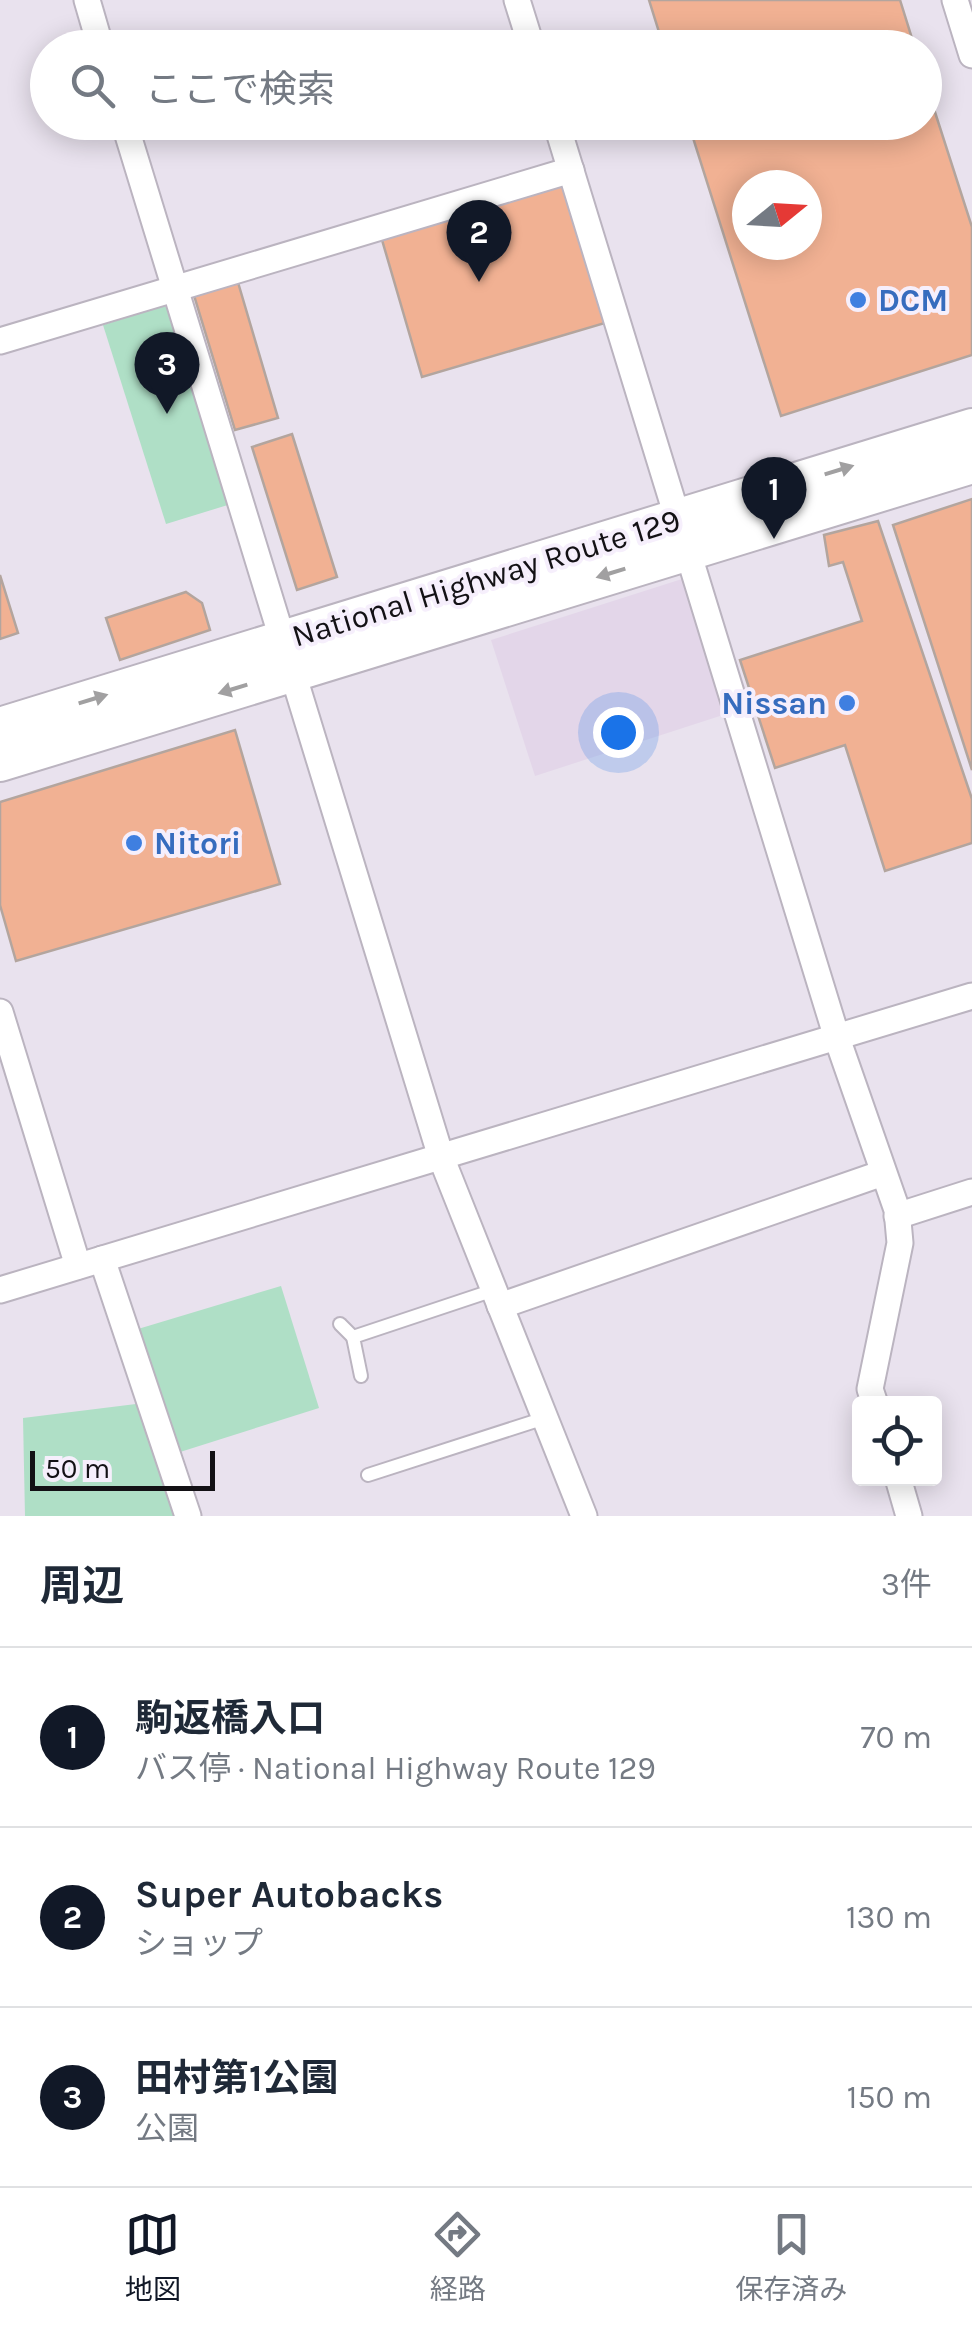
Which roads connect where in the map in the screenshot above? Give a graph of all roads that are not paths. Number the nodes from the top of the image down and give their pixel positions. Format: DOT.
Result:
graph roads {
  1 [pos="87,0"];
  2 [pos="517,0"];
  3 [pos="955,0"];
  4 [pos="96,30"];
  5 [pos="526,30"];
  6 [pos="972,56"];
  7 [pos="129,140"];
  8 [pos="562,140"];
  9 [pos="571,170"];
  10 [pos="175,292"];
  11 [pos="0,342"];
  12 [pos="972,429"];
  13 [pos="972,464"];
  14 [pos="682,534"];
  15 [pos="286,656"];
  16 [pos="0,728"];
  17 [pos="0,761"];
  18 [pos="972,996"];
  19 [pos="0,1012"];
  20 [pos="837,1038"];
  21 [pos="441,1157"];
  22 [pos="884,1173"];
  23 [pos="972,1192"];
  24 [pos="898,1216"];
  25 [pos="90,1263"];
  26 [pos="0,1290"];
  27 [pos="497,1298"];
  28 [pos="340,1324"];
  29 [pos="353,1336"];
  30 [pos="361,1376"];
  31 [pos="872,1396"];
  32 [pos="545,1418"];
  33 [pos="368,1475"];
  34 [pos="900,1486"];
  35 [pos="188,1516"];
  36 [pos="584,1516"];
  37 [pos="909,1516"];
  1 -- 4 [label="street"];
  2 -- 5 [label="street"];
  3 -- 6 [label="street"];
  7 -- 10 [label="street"];
  8 -- 9 [label="street"];
  9 -- 10 [label="street"];
  9 -- 14 [label="street"];
  10 -- 11 [label="street"];
  10 -- 15 [label="street"];
  14 -- 12 [label="highway, National Highway Route 129, one-way"];
  13 -- 14 [label="highway, National Highway Route 129"];
  14 -- 15 [label="highway, National Highway Route 129"];
  14 -- 20 [label="street"];
  16 -- 15 [label="highway, National Highway Route 129, one-way"];
  15 -- 17 [label="highway, National Highway Route 129, one-way"];
  15 -- 21 [label="street"];
  18 -- 20 [label="street"];
  19 -- 25 [label="street"];
  20 -- 21 [label="street"];
  20 -- 22 [label="street"];
  21 -- 25 [label="street"];
  21 -- 27 [label="street"];
  22 -- 24 [label="street"];
  22 -- 27 [label="street"];
  23 -- 24 [label="street"];
  24 -- 31 [label="street"];
  25 -- 26 [label="street"];
  25 -- 35 [label="street"];
  27 -- 29 [label="lane"];
  27 -- 32 [label="street"];
  28 -- 29 [label="lane"];
  29 -- 30 [label="lane"];
  32 -- 33 [label="lane"];
  32 -- 36 [label="street"];
  34 -- 37 [label="street"];
}
